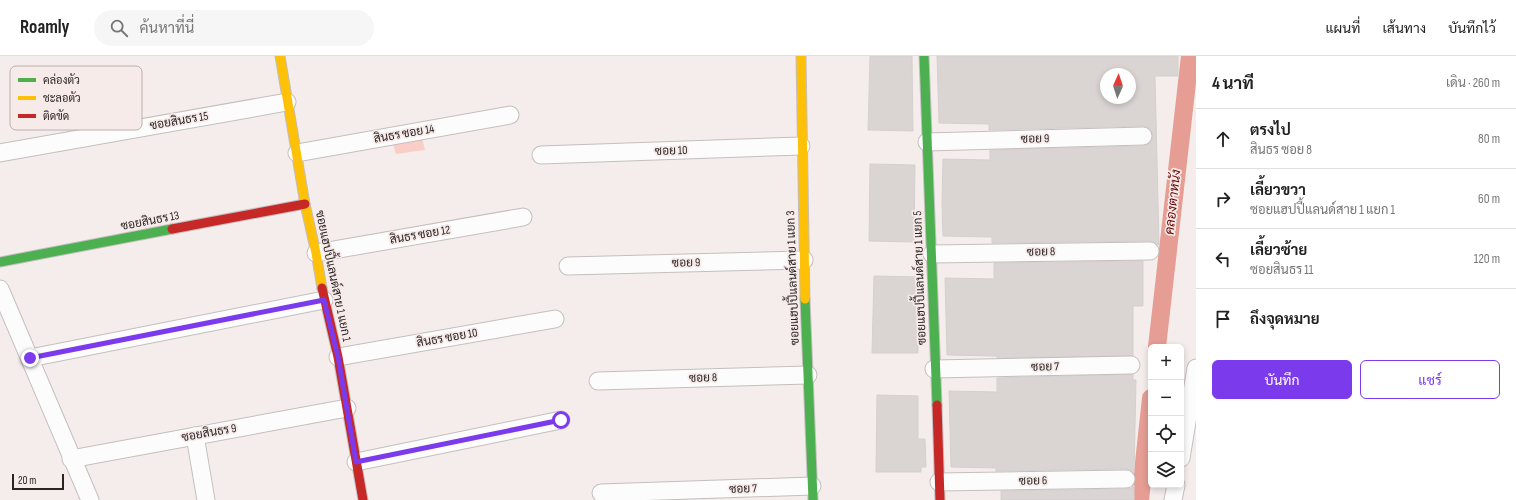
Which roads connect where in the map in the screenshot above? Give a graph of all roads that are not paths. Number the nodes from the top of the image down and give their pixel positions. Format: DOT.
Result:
graph roads {
  1 [pos="280,56"];
  2 [pos="801,56"];
  3 [pos="924,56"];
  4 [pos="287,102"];
  5 [pos="510,115"];
  6 [pos="142,128"];
  7 [pos="129,130"];
  8 [pos="1143,136"];
  9 [pos="927,142"];
  10 [pos="801,146"];
  11 [pos="0,153"];
  12 [pos="297,153"];
  13 [pos="541,155"];
  14 [pos="305,204"];
  15 [pos="523,216"];
  16 [pos="1150,250"];
  17 [pos="316,253"];
  18 [pos="932,254"];
  19 [pos="804,260"];
  20 [pos="0,262"];
  21 [pos="568,266"];
  22 [pos="0,289"];
  23 [pos="324,300"];
  24 [pos="555,319"];
  25 [pos="338,357"];
  26 [pos="30,358"];
  27 [pos="1131,365"];
  28 [pos="1196,368"];
  29 [pos="934,369"];
  30 [pos="808,374"];
  31 [pos="598,381"];
  32 [pos="347,408"];
  33 [pos="561,420"];
  34 [pos="1192,428"];
  35 [pos="195,436"];
  36 [pos="1183,452"];
  37 [pos="71,459"];
  38 [pos="356,462"];
  39 [pos="1126,479"];
  40 [pos="939,482"];
  41 [pos="1175,488"];
  42 [pos="601,493"];
  43 [pos="813,493"];
  44 [pos="90,500"];
  45 [pos="206,500"];
  46 [pos="362,500"];
  47 [pos="940,500"];
  48 [pos="1173,500"];
  1 -- 4 [label="street, ซอยแฮปปี้แลนด์สาย 1 แยก 1"];
  2 -- 10 [label="street, ซอยแฮปปี้แลนด์สาย 1 แยก 3"];
  3 -- 9 [label="street, ซอยแฮปปี้แลนด์สาย 1 แยก 5"];
  4 -- 6 [label="street, ซอยสินธร 15"];
  4 -- 12 [label="street, ซอยแฮปปี้แลนด์สาย 1 แยก 1"];
  5 -- 12 [label="street, สินธร ซอย 14"];
  7 -- 11 [label="street, ซอยสินธร 15"];
  8 -- 9 [label="street, ซอย 9"];
  9 -- 18 [label="street, ซอยแฮปปี้แลนด์สาย 1 แยก 5"];
  10 -- 13 [label="street, ซอย 10"];
  10 -- 19 [label="street, ซอยแฮปปี้แลนด์สาย 1 แยก 3"];
  12 -- 14 [label="street, ซอยแฮปปี้แลนด์สาย 1 แยก 1"];
  14 -- 17 [label="street, ซอยแฮปปี้แลนด์สาย 1 แยก 1"];
  14 -- 20 [label="street, ซอยสินธร 13"];
  15 -- 17 [label="street, สินธร ซอย 12"];
  16 -- 18 [label="street, ซอย 8"];
  17 -- 23 [label="street, ซอยแฮปปี้แลนด์สาย 1 แยก 1"];
  18 -- 29 [label="street, ซอยแฮปปี้แลนด์สาย 1 แยก 5"];
  19 -- 21 [label="street, ซอย 9"];
  19 -- 30 [label="street, ซอยแฮปปี้แลนด์สาย 1 แยก 3"];
  22 -- 26 [label="street"];
  23 -- 25 [label="street, ซอยแฮปปี้แลนด์สาย 1 แยก 1"];
  23 -- 26 [label="street"];
  24 -- 25 [label="street, สินธร ซอย 10"];
  25 -- 32 [label="street, ซอยแฮปปี้แลนด์สาย 1 แยก 1"];
  26 -- 37 [label="street"];
  27 -- 29 [label="street, ซอย 7"];
  28 -- 34 [label="street"];
  29 -- 40 [label="street, ซอยแฮปปี้แลนด์สาย 1 แยก 5"];
  30 -- 31 [label="street, ซอย 8"];
  30 -- 43 [label="street, ซอยแฮปปี้แลนด์สาย 1 แยก 3"];
  32 -- 35 [label="street, ซอยสินธร 9"];
  32 -- 38 [label="street, ซอยแฮปปี้แลนด์สาย 1 แยก 1"];
  33 -- 38 [label="street"];
  34 -- 36 [label="street"];
  35 -- 37 [label="street, ซอยสินธร 9"];
  35 -- 45 [label="street"];
  37 -- 44 [label="street"];
  38 -- 46 [label="street, ซอยแฮปปี้แลนด์สาย 1 แยก 1"];
  39 -- 40 [label="street, ซอย 6"];
  40 -- 47 [label="street, ซอยแฮปปี้แลนด์สาย 1 แยก 5"];
  41 -- 48 [label="street"];
  42 -- 43 [label="street, ซอย 7"];
}
